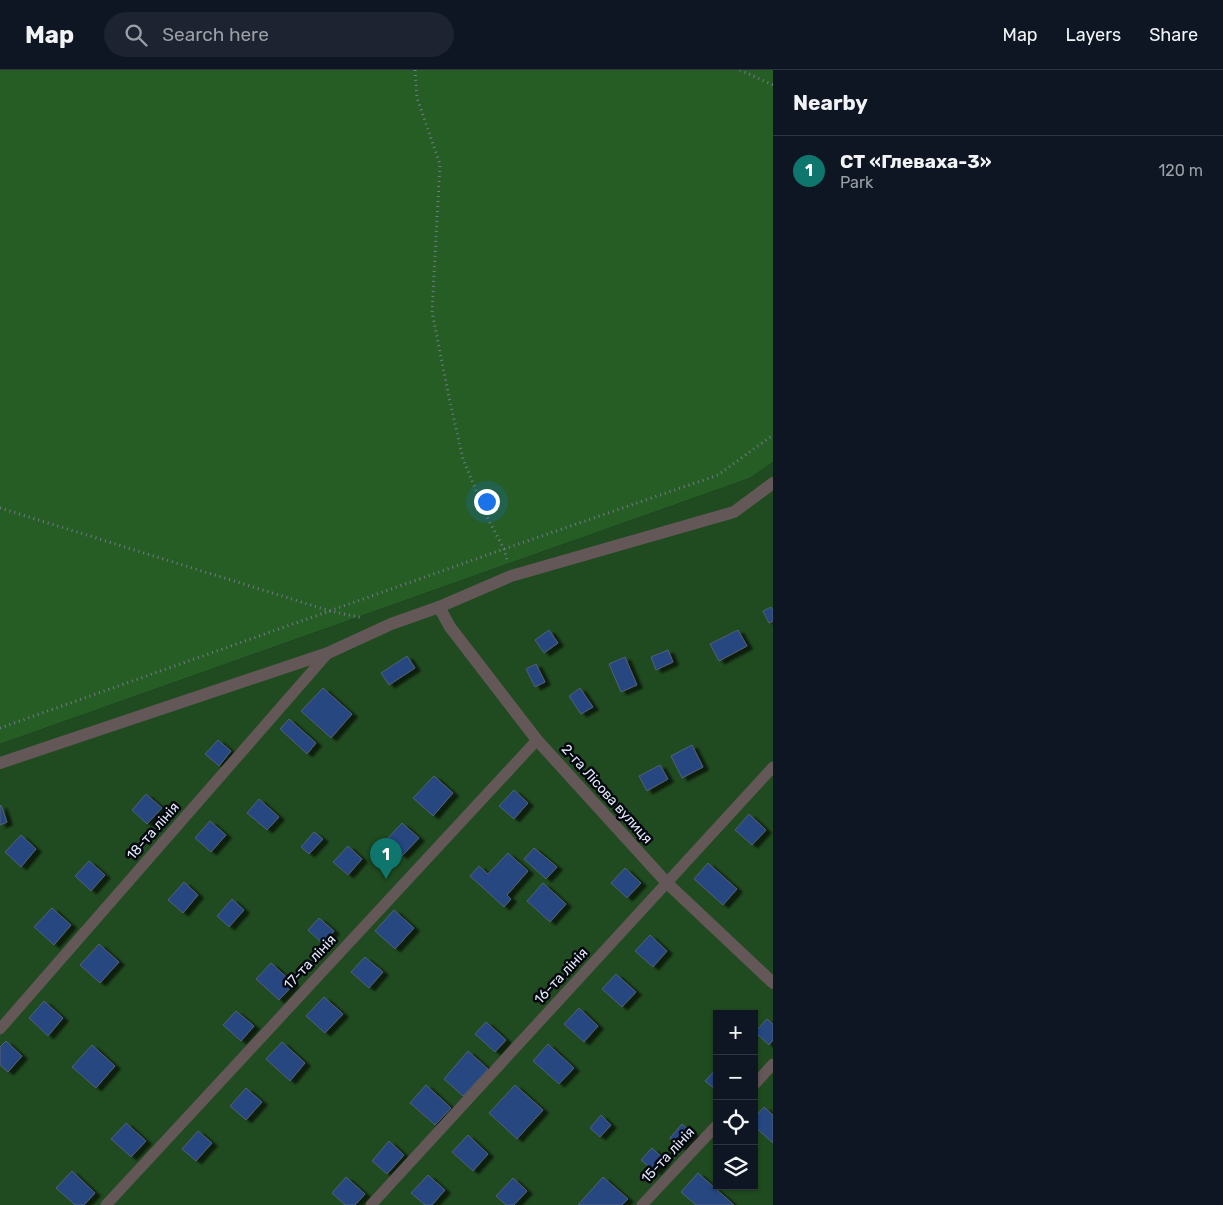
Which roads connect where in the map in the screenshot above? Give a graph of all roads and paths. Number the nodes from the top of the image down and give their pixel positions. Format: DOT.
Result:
graph roads {
  1 [pos="415,70"];
  2 [pos="740,70"];
  3 [pos="773,84"];
  4 [pos="773,435"];
  5 [pos="773,483"];
  6 [pos="0,508"];
  7 [pos="504,549"];
  8 [pos="512,576"];
  9 [pos="439,607"];
  10 [pos="330,611"];
  11 [pos="391,624"];
  12 [pos="328,653"];
  13 [pos="0,728"];
  14 [pos="537,740"];
  15 [pos="0,763"];
  16 [pos="773,767"];
  17 [pos="667,883"];
  18 [pos="773,983"];
  19 [pos="0,1029"];
  20 [pos="773,1064"];
  21 [pos="758,1081"];
  22 [pos="713,1129"];
  23 [pos="106,1205"];
  24 [pos="371,1205"];
  25 [pos="642,1205"];
  1 -- 7 [label="path"];
  2 -- 3 [label="path"];
  4 -- 7 [label="path"];
  5 -- 8 [label="street"];
  6 -- 10 [label="path"];
  7 -- 8 [label="path"];
  7 -- 10 [label="path"];
  8 -- 9 [label="street"];
  9 -- 11 [label="street"];
  9 -- 14 [label="street, 2-га Лісова вулиця"];
  10 -- 11 [label="path"];
  10 -- 13 [label="path"];
  11 -- 12 [label="street"];
  12 -- 15 [label="street"];
  12 -- 19 [label="lane, 18-та лінія"];
  14 -- 17 [label="street, 2-га Лісова вулиця"];
  14 -- 23 [label="lane, 17-та лінія"];
  16 -- 17 [label="lane, 16-та лінія"];
  17 -- 18 [label="street, 2-га Лісова вулиця"];
  17 -- 24 [label="lane, 16-та лінія"];
  20 -- 21 [label="lane"];
  22 -- 25 [label="lane, 15-та лінія"];
}
